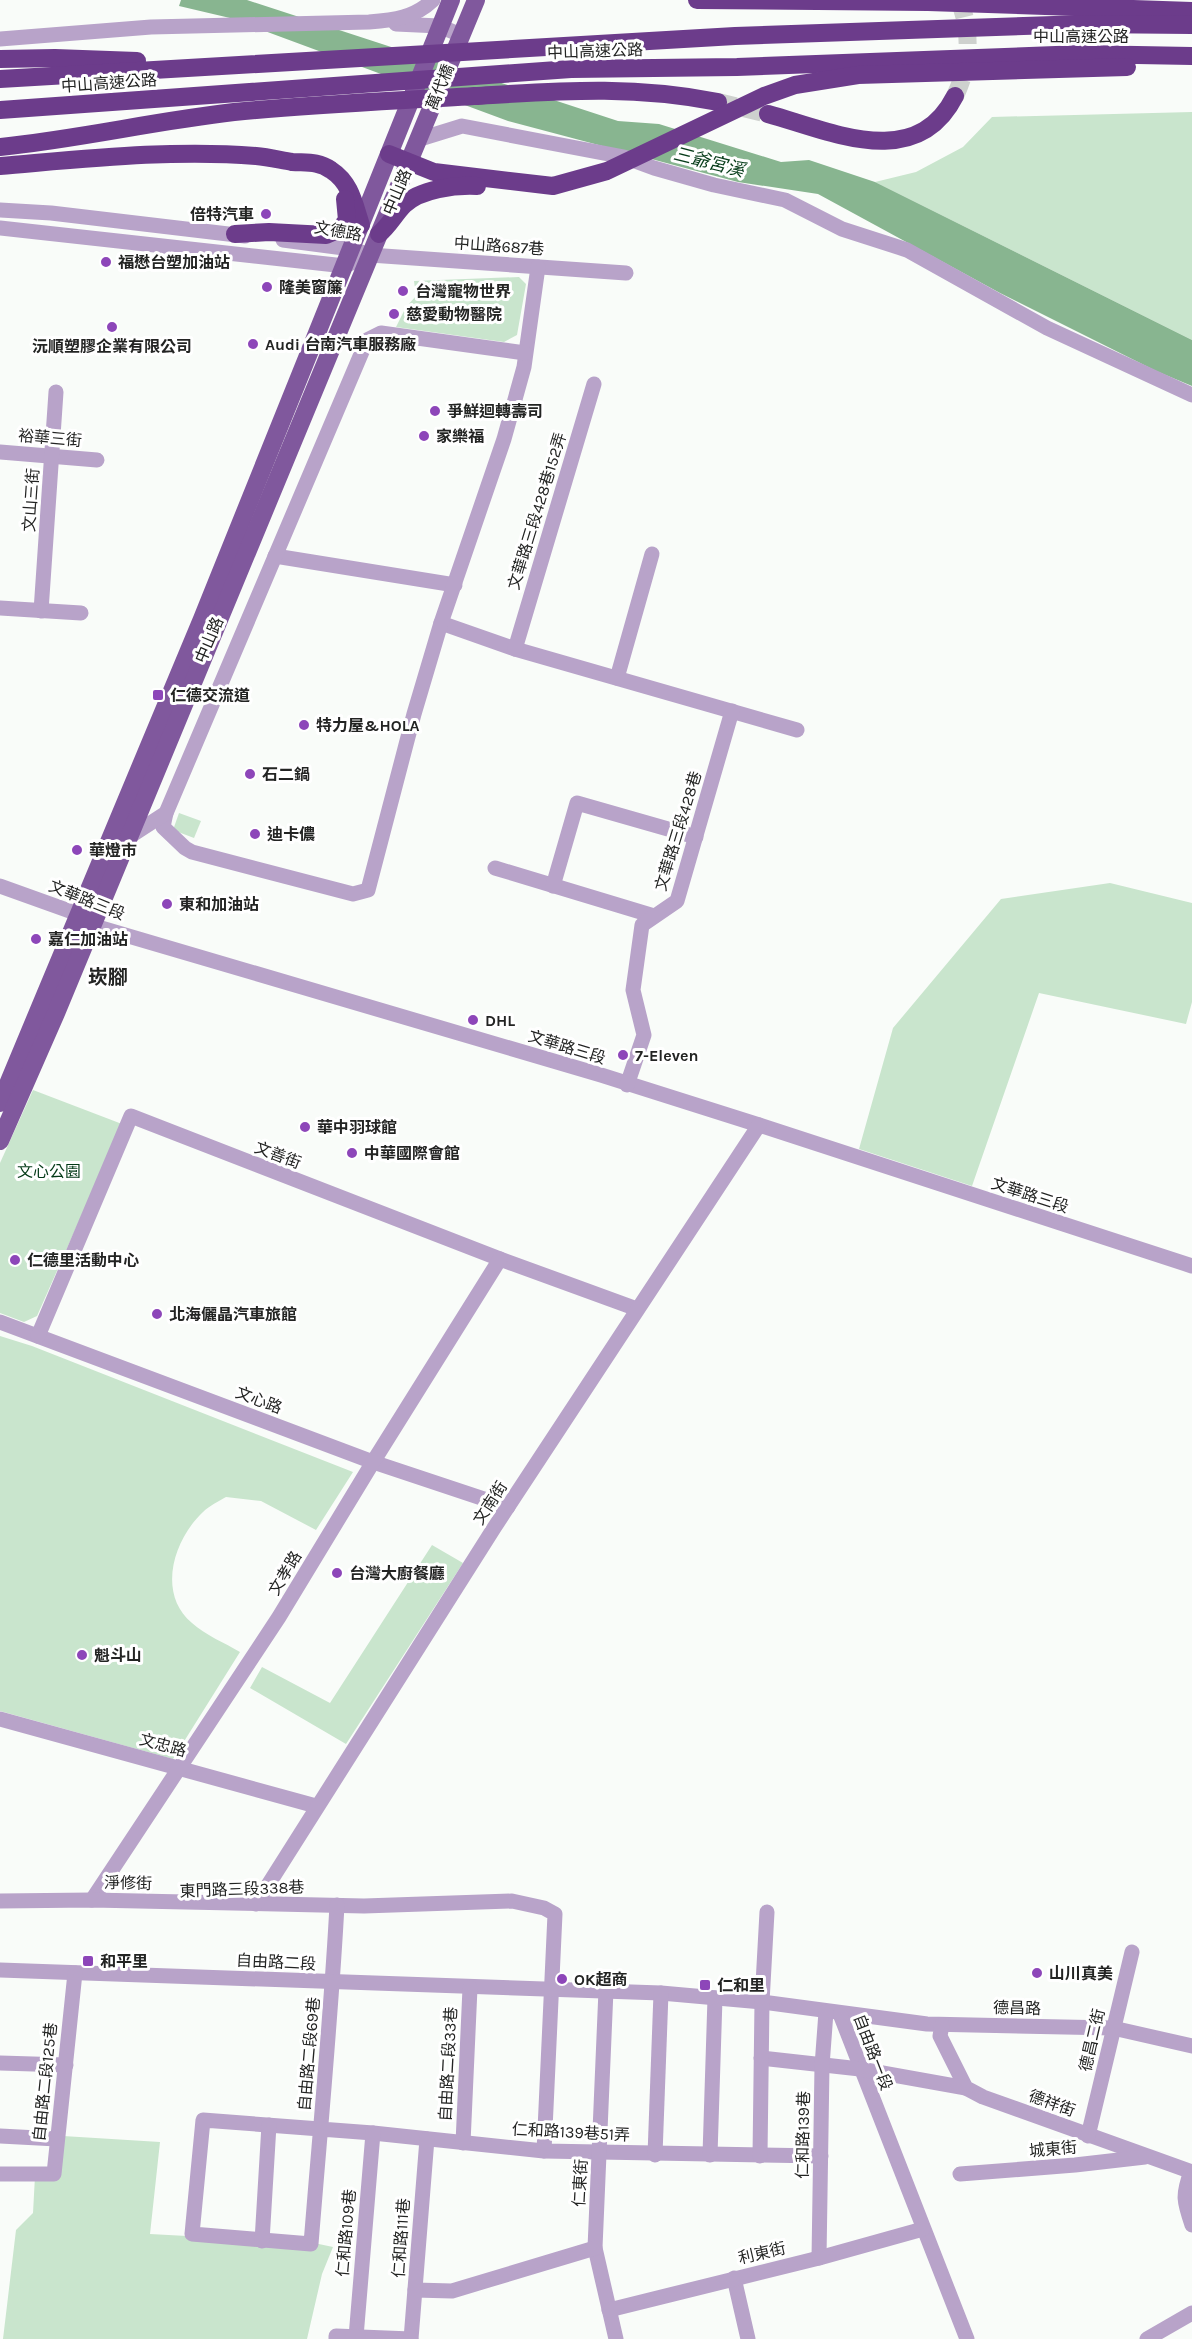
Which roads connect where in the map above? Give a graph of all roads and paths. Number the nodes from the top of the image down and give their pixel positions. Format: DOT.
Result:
graph roads {
  1 [pos="433,0"];
  2 [pos="452,0"];
  3 [pos="476,0"];
  4 [pos="697,0"];
  5 [pos="1192,11"];
  6 [pos="369,22"];
  7 [pos="1192,25"];
  8 [pos="439,26"];
  9 [pos="0,39"];
  10 [pos="459,40"];
  11 [pos="1192,56"];
  12 [pos="0,59"];
  13 [pos="256,65"];
  14 [pos="1192,66"];
  15 [pos="0,79"];
  16 [pos="955,96"];
  17 [pos="718,102"];
  18 [pos="0,110"];
  19 [pos="768,114"];
  20 [pos="403,119"];
  21 [pos="420,139"];
  22 [pos="0,147"];
  23 [pos="389,154"];
  24 [pos="296,162"];
  25 [pos="409,162"];
  26 [pos="0,166"];
  27 [pos="553,186"];
  28 [pos="0,210"];
  29 [pos="361,225"];
  30 [pos="0,228"];
  31 [pos="234,234"];
  32 [pos="379,234"];
  33 [pos="370,255"];
  34 [pos="348,257"];
  35 [pos="538,267"];
  36 [pos="627,273"];
  37 [pos="525,353"];
  38 [pos="594,384"];
  39 [pos="56,392"];
  40 [pos="1192,395"];
  41 [pos="0,452"];
  42 [pos="52,456"];
  43 [pos="97,460"];
  44 [pos="652,554"];
  45 [pos="275,556"];
  46 [pos="455,585"];
  47 [pos="0,608"];
  48 [pos="41,611"];
  49 [pos="81,613"];
  50 [pos="441,623"];
  51 [pos="515,649"];
  52 [pos="617,678"];
  53 [pos="732,711"];
  54 [pos="797,730"];
  55 [pos="165,813"];
  56 [pos="696,837"];
  57 [pos="126,839"];
  58 [pos="495,868"];
  59 [pos="0,886"];
  60 [pos="553,886"];
  61 [pos="654,916"];
  62 [pos="85,919"];
  63 [pos="627,1085"];
  64 [pos="0,1103"];
  65 [pos="759,1125"];
  66 [pos="0,1141"];
  67 [pos="500,1259"];
  68 [pos="1192,1266"];
  69 [pos="637,1309"];
  70 [pos="0,1322"];
  71 [pos="38,1336"];
  72 [pos="373,1462"];
  73 [pos="507,1507"];
  74 [pos="0,1719"];
  75 [pos="178,1768"];
  76 [pos="316,1806"];
  77 [pos="92,1900"];
  78 [pos="0,1901"];
  79 [pos="256,1904"];
  80 [pos="337,1905"];
  81 [pos="0,1910"];
  82 [pos="767,1912"];
  83 [pos="1132,1952"];
  84 [pos="0,1970"];
  85 [pos="75,1973"];
  86 [pos="333,1983"];
  87 [pos="470,1988"];
  88 [pos="550,1989"];
  89 [pos="606,1990"];
  90 [pos="661,1993"];
  91 [pos="715,1998"];
  92 [pos="762,2002"];
  93 [pos="833,2013"];
  94 [pos="942,2025"];
  95 [pos="1113,2028"];
  96 [pos="1192,2046"];
  97 [pos="761,2058"];
  98 [pos="0,2063"];
  99 [pos="66,2065"];
  100 [pos="822,2066"];
  101 [pos="860,2069"];
  102 [pos="966,2088"];
  103 [pos="269,2125"];
  104 [pos="320,2129"];
  105 [pos="373,2133"];
  106 [pos="0,2136"];
  107 [pos="1088,2136"];
  108 [pos="57,2139"];
  109 [pos="427,2139"];
  110 [pos="463,2143"];
  111 [pos="544,2151"];
  112 [pos="600,2153"];
  113 [pos="655,2155"];
  114 [pos="710,2155"];
  115 [pos="760,2156"];
  116 [pos="821,2156"];
  117 [pos="1148,2156"];
  118 [pos="1191,2172"];
  119 [pos="0,2174"];
  120 [pos="960,2174"];
  121 [pos="1192,2225"];
  122 [pos="923,2229"];
  123 [pos="262,2241"];
  124 [pos="594,2248"];
  125 [pos="819,2258"];
  126 [pos="734,2278"];
  127 [pos="415,2290"];
  128 [pos="609,2310"];
  129 [pos="1192,2313"];
  130 [pos="356,2337"];
  131 [pos="379,2338"];
  132 [pos="336,2339"];
  133 [pos="411,2339"];
  134 [pos="616,2339"];
  135 [pos="748,2339"];
  136 [pos="967,2339"];
  137 [pos="1147,2339"];
  1 -- 6 [label="street"];
  2 -- 8 [label="main road"];
  3 -- 10 [label="main road"];
  4 -- 5 [label="highway"];
  6 -- 8 [label="street"];
  6 -- 9 [label="street"];
  7 -- 13 [label="highway, 中山高速公路"];
  8 -- 10 [label="street"];
  8 -- 20 [label="main road, 萬代橋"];
  10 -- 21 [label="main road, 萬代橋"];
  11 -- 18 [label="highway, 中山高速公路"];
  12 -- 13 [label="highway"];
  13 -- 15 [label="highway, 中山高速公路"];
  14 -- 27 [label="highway"];
  16 -- 19 [label="highway"];
  17 -- 22 [label="highway"];
  20 -- 23 [label="main road, 中山路"];
  21 -- 25 [label="main road, 中山路"];
  21 -- 40 [label="street"];
  23 -- 25 [label="highway"];
  23 -- 29 [label="main road, 中山路"];
  24 -- 26 [label="highway"];
  24 -- 29 [label="highway"];
  24 -- 31 [label="highway"];
  25 -- 27 [label="highway"];
  25 -- 32 [label="main road, 中山路"];
  27 -- 32 [label="highway"];
  28 -- 31 [label="street, 文德路"];
  29 -- 34 [label="main road, 中山路"];
  30 -- 34 [label="street, 文德路"];
  31 -- 34 [label="street, 文德路"];
  32 -- 33 [label="main road, 中山路"];
  33 -- 34 [label="street, 文德路"];
  33 -- 35 [label="street, 中山路687巷"];
  33 -- 57 [label="main road, 中山路"];
  34 -- 62 [label="main road, 中山路"];
  35 -- 36 [label="street, 中山路687巷"];
  35 -- 37 [label="street"];
  37 -- 45 [label="street"];
  37 -- 46 [label="street"];
  38 -- 51 [label="street, 文華路三段428巷152弄"];
  39 -- 42 [label="street, 文山三街"];
  41 -- 42 [label="street, 裕華三街"];
  42 -- 43 [label="street, 裕華三街"];
  42 -- 48 [label="street, 文山三街"];
  44 -- 52 [label="street"];
  45 -- 46 [label="street"];
  45 -- 55 [label="street"];
  46 -- 50 [label="street"];
  47 -- 48 [label="street"];
  48 -- 49 [label="street"];
  50 -- 51 [label="street"];
  50 -- 55 [label="street"];
  51 -- 52 [label="street"];
  52 -- 53 [label="street"];
  53 -- 54 [label="street"];
  53 -- 56 [label="street, 文華路三段428巷"];
  55 -- 57 [label="street"];
  56 -- 60 [label="street"];
  56 -- 61 [label="street, 文華路三段428巷"];
  57 -- 62 [label="main road, 中山路"];
  58 -- 60 [label="street"];
  59 -- 62 [label="street, 文華路三段"];
  60 -- 61 [label="street"];
  61 -- 63 [label="street, 文華路三段428巷"];
  62 -- 63 [label="street, 文華路三段"];
  62 -- 64 [label="main road, 中山路"];
  62 -- 66 [label="main road, 中山路"];
  63 -- 65 [label="street, 文華路三段"];
  65 -- 68 [label="street, 文華路三段"];
  65 -- 69 [label="street, 文南街"];
  67 -- 69 [label="street, 文善街"];
  67 -- 71 [label="street, 文善街"];
  67 -- 72 [label="street, 文孝路"];
  69 -- 73 [label="street, 文南街"];
  70 -- 71 [label="street, 文心路"];
  71 -- 72 [label="street, 文心路"];
  72 -- 73 [label="street, 文心路"];
  72 -- 75 [label="street, 文孝路"];
  73 -- 76 [label="street, 文南街"];
  74 -- 75 [label="street, 文忠路"];
  75 -- 76 [label="street, 文忠路"];
  75 -- 77 [label="street, 文孝路"];
  76 -- 79 [label="street, 文南街"];
  77 -- 78 [label="street, 淨修街"];
  77 -- 79 [label="street, 淨修街"];
  79 -- 80 [label="street, 東門路三段338巷"];
  79 -- 81 [label="street, 東門路三段338巷"];
  80 -- 86 [label="street, 自由路二段69巷"];
  80 -- 88 [label="street, 東門路三段338巷"];
  82 -- 92 [label="street"];
  83 -- 95 [label="street, 德昌二街"];
  84 -- 85 [label="street, 自由路二段"];
  85 -- 86 [label="street, 自由路二段"];
  85 -- 99 [label="street, 自由路二段125巷"];
  86 -- 87 [label="street, 自由路二段"];
  86 -- 104 [label="street, 自由路二段69巷"];
  87 -- 88 [label="street, 自由路二段"];
  87 -- 110 [label="street, 自由路二段33巷"];
  88 -- 89 [label="street, 自由路一段"];
  88 -- 111 [label="street"];
  89 -- 90 [label="street, 自由路一段"];
  89 -- 112 [label="street, 仁東街"];
  90 -- 91 [label="street, 自由路一段"];
  90 -- 113 [label="street"];
  91 -- 92 [label="street, 自由路一段"];
  91 -- 114 [label="street"];
  92 -- 93 [label="street, 自由路一段"];
  92 -- 97 [label="street"];
  93 -- 94 [label="street, 德昌路"];
  93 -- 100 [label="street, 仁和路139巷"];
  93 -- 101 [label="street, 自由路一段"];
  94 -- 95 [label="street, 德昌路"];
  94 -- 102 [label="street"];
  95 -- 96 [label="street, 德昌路"];
  95 -- 107 [label="street, 德昌二街"];
  97 -- 100 [label="street, 德祥街"];
  97 -- 115 [label="street"];
  98 -- 99 [label="street"];
  99 -- 108 [label="street, 自由路二段125巷"];
  100 -- 101 [label="street, 德祥街"];
  100 -- 116 [label="street, 仁和路139巷"];
  101 -- 102 [label="street, 德祥街"];
  101 -- 122 [label="street, 自由路一段"];
  102 -- 107 [label="street, 德祥街"];
  103 -- 104 [label="street, 仁和路139巷51弄"];
  103 -- 123 [label="street"];
  103 -- 123 [label="street, 仁和路139巷51弄"];
  104 -- 105 [label="street, 仁和路139巷51弄"];
  104 -- 123 [label="street, 自由路二段69巷"];
  105 -- 109 [label="street, 仁和路139巷51弄"];
  105 -- 130 [label="street, 仁和路109巷"];
  106 -- 108 [label="street"];
  107 -- 117 [label="street, 德祥街"];
  108 -- 119 [label="street, 自由路二段125巷"];
  109 -- 110 [label="street, 仁和路139巷51弄"];
  109 -- 127 [label="street, 仁和路111巷"];
  110 -- 111 [label="street, 仁和路139巷51弄"];
  111 -- 112 [label="street, 仁和路139巷51弄"];
  112 -- 113 [label="street, 仁和路139巷51弄"];
  112 -- 124 [label="street, 仁東街"];
  113 -- 114 [label="street, 仁和路139巷51弄"];
  114 -- 115 [label="street, 仁和路139巷51弄"];
  115 -- 116 [label="street, 仁和路139巷51弄"];
  116 -- 125 [label="street, 仁和路139巷"];
  117 -- 118 [label="street, 德祥街"];
  117 -- 120 [label="street, 城東街"];
  118 -- 121 [label="street"];
  122 -- 125 [label="street, 利東街"];
  122 -- 136 [label="street, 自由路一段"];
  124 -- 127 [label="street"];
  124 -- 128 [label="street, 仁東街"];
  125 -- 126 [label="street, 利東街"];
  126 -- 128 [label="street, 利東街"];
  126 -- 135 [label="street"];
  127 -- 133 [label="street, 仁和路111巷"];
  128 -- 134 [label="street, 仁東街"];
  129 -- 137 [label="street"];
  130 -- 131 [label="street"];
  130 -- 132 [label="street"];
  131 -- 133 [label="street"];
}
